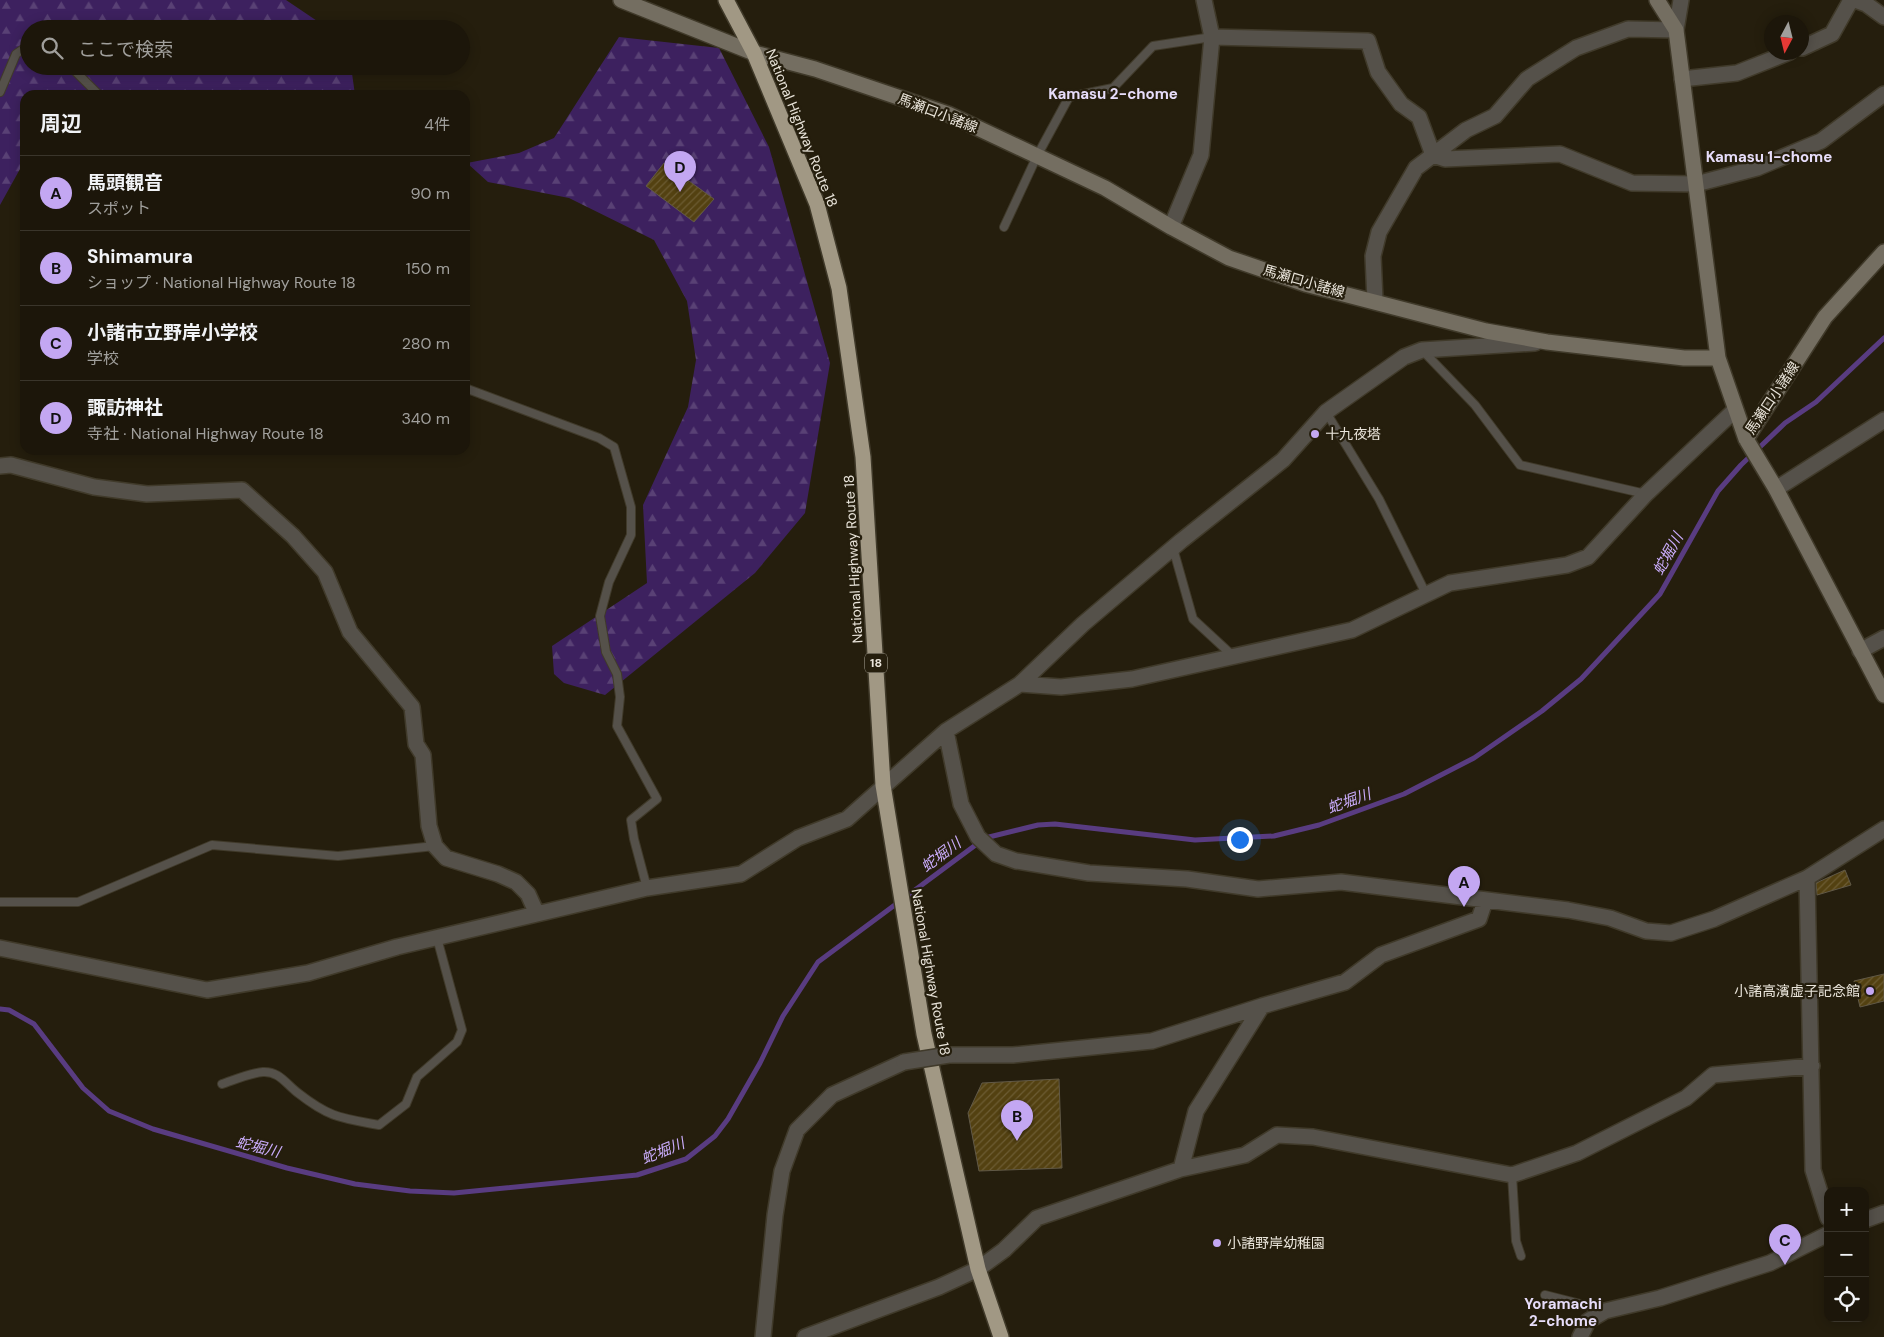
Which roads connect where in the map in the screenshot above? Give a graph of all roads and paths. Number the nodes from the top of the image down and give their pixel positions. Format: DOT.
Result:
graph roads {
  1 [pos="621,0"];
  2 [pos="726,0"];
  3 [pos="1204,0"];
  4 [pos="1657,0"];
  5 [pos="1681,0"];
  6 [pos="1851,0"];
  7 [pos="1855,0"];
  8 [pos="1884,17"];
  9 [pos="1676,30"];
  10 [pos="1212,37"];
  11 [pos="1809,45"];
  12 [pos="20,51"];
  13 [pos="754,53"];
  14 [pos="1770,60"];
  15 [pos="79,75"];
  16 [pos="1682,79"];
  17 [pos="94,90"];
  18 [pos="0,92"];
  19 [pos="1884,94"];
  20 [pos="1433,155"];
  21 [pos="1037,156"];
  22 [pos="1696,184"];
  23 [pos="1004,226"];
  24 [pos="1171,227"];
  25 [pos="1884,252"];
  26 [pos="1375,300"];
  27 [pos="1547,342"];
  28 [pos="1422,350"];
  29 [pos="1718,358"];
  30 [pos="470,390"];
  31 [pos="1735,410"];
  32 [pos="1326,412"];
  33 [pos="1884,420"];
  34 [pos="1746,439"];
  35 [pos="0,466"];
  36 [pos="1776,488"];
  37 [pos="1646,494"];
  38 [pos="1173,548"];
  39 [pos="1427,596"];
  40 [pos="1884,638"];
  41 [pos="1860,651"];
  42 [pos="1233,656"];
  43 [pos="1020,684"];
  44 [pos="1884,695"];
  45 [pos="946,731"];
  46 [pos="883,785"];
  47 [pos="1884,828"];
  48 [pos="435,846"];
  49 [pos="1807,878"];
  50 [pos="647,888"];
  51 [pos="0,902"];
  52 [pos="1486,902"];
  53 [pos="537,914"];
  54 [pos="437,938"];
  55 [pos="0,948"];
  56 [pos="1262,1006"];
  57 [pos="1812,1066"];
  58 [pos="222,1084"];
  59 [pos="1181,1169"];
  60 [pos="1512,1175"];
  61 [pos="1824,1205"];
  62 [pos="1884,1213"];
  63 [pos="1869,1219"];
  64 [pos="1824,1236"];
  65 [pos="1521,1256"];
  66 [pos="978,1269"];
  67 [pos="1545,1295"];
  68 [pos="1605,1311"];
  69 [pos="763,1337"];
  70 [pos="805,1337"];
  71 [pos="1001,1337"];
  72 [pos="1580,1337"];
  1 -- 13 [label="main road, 馬瀬口小諸線"];
  2 -- 13 [label="highway, National Highway Route 18 / 18"];
  3 -- 10 [label="street"];
  4 -- 9 [label="main road"];
  5 -- 9 [label="street"];
  6 -- 11 [label="street"];
  7 -- 8 [label="street"];
  9 -- 16 [label="main road"];
  9 -- 20 [label="street"];
  10 -- 20 [label="street"];
  10 -- 21 [label="lane"];
  10 -- 24 [label="street"];
  12 -- 18 [label="lane"];
  13 -- 21 [label="main road, 馬瀬口小諸線"];
  13 -- 46 [label="highway, National Highway Route 18 / 18"];
  14 -- 16 [label="street"];
  15 -- 17 [label="lane"];
  16 -- 22 [label="main road"];
  19 -- 22 [label="street"];
  20 -- 22 [label="street"];
  20 -- 26 [label="street"];
  21 -- 23 [label="lane"];
  21 -- 24 [label="main road, 馬瀬口小諸線"];
  22 -- 29 [label="main road"];
  24 -- 26 [label="main road, 馬瀬口小諸線"];
  25 -- 34 [label="main road, 馬瀬口小諸線"];
  26 -- 27 [label="main road, 馬瀬口小諸線"];
  27 -- 28 [label="street"];
  27 -- 29 [label="main road, 馬瀬口小諸線"];
  28 -- 32 [label="street"];
  28 -- 37 [label="lane"];
  29 -- 31 [label="main road, 馬瀬口小諸線"];
  30 -- 50 [label="lane"];
  31 -- 34 [label="main road, 馬瀬口小諸線"];
  31 -- 37 [label="street"];
  32 -- 38 [label="street"];
  32 -- 39 [label="lane"];
  33 -- 36 [label="street"];
  34 -- 36 [label="main road"];
  35 -- 48 [label="street"];
  36 -- 41 [label="main road"];
  37 -- 39 [label="street"];
  38 -- 42 [label="lane"];
  38 -- 43 [label="street"];
  39 -- 42 [label="street"];
  40 -- 41 [label="street"];
  41 -- 44 [label="main road"];
  42 -- 43 [label="street"];
  43 -- 45 [label="street"];
  45 -- 46 [label="street"];
  45 -- 52 [label="street"];
  46 -- 50 [label="street"];
  46 -- 66 [label="highway, National Highway Route 18 / 18"];
  47 -- 49 [label="street"];
  48 -- 51 [label="lane"];
  48 -- 53 [label="street"];
  49 -- 52 [label="street"];
  49 -- 57 [label="street"];
  50 -- 53 [label="street"];
  52 -- 56 [label="street"];
  53 -- 54 [label="street"];
  54 -- 55 [label="street"];
  54 -- 58 [label="lane"];
  56 -- 59 [label="street"];
  56 -- 69 [label="street, bridge"];
  57 -- 60 [label="street"];
  57 -- 61 [label="street"];
  59 -- 60 [label="street"];
  59 -- 66 [label="street"];
  60 -- 65 [label="lane"];
  62 -- 63 [label="street"];
  64 -- 68 [label="street"];
  66 -- 70 [label="street"];
  66 -- 71 [label="highway, National Highway Route 18 / 18"];
  67 -- 68 [label="lane"];
  68 -- 72 [label="street"];
}
